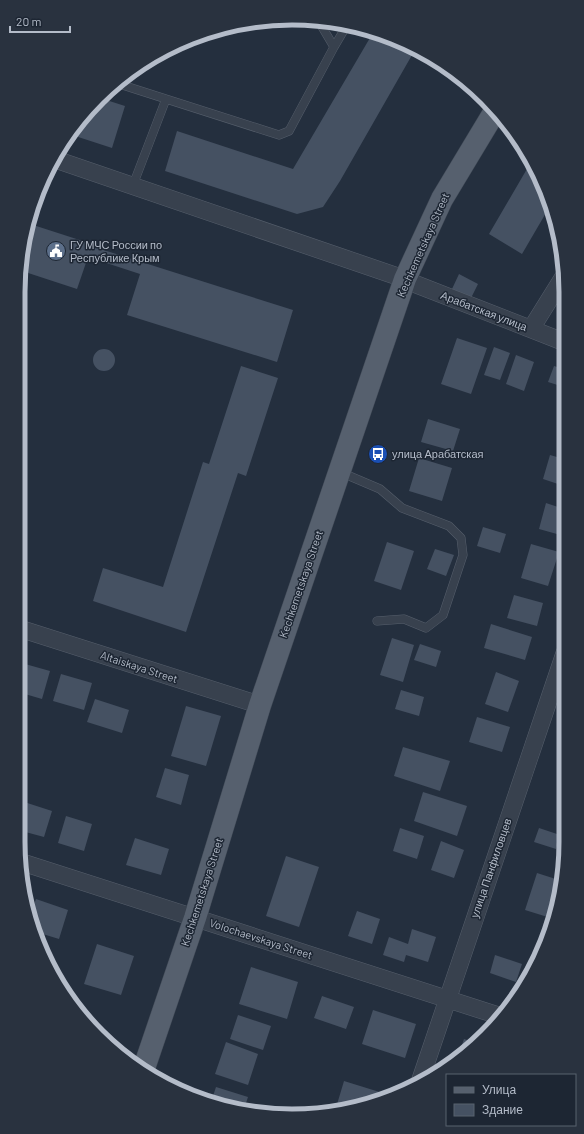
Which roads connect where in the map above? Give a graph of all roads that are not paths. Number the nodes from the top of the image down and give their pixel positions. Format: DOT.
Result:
graph roads {
  1 [pos="322,27"];
  2 [pos="345,30"];
  3 [pos="334,47"];
  4 [pos="123,85"];
  5 [pos="166,99"];
  6 [pos="492,115"];
  7 [pos="60,161"];
  8 [pos="133,185"];
  9 [pos="405,280"];
  10 [pos="559,285"];
  11 [pos="531,329"];
  12 [pos="559,340"];
  13 [pos="339,472"];
  14 [pos="377,621"];
  15 [pos="25,630"];
  16 [pos="559,670"];
  17 [pos="260,705"];
  18 [pos="26,864"];
  19 [pos="195,918"];
  20 [pos="447,998"];
  21 [pos="496,1015"];
  22 [pos="145,1065"];
  23 [pos="422,1075"];
  1 -- 3 [label="lane"];
  2 -- 3 [label="lane"];
  3 -- 5 [label="lane"];
  4 -- 5 [label="lane"];
  5 -- 8 [label="lane"];
  6 -- 9 [label="main road, Kechkemetskaya Street"];
  7 -- 8 [label="street, Арабатская улица"];
  8 -- 9 [label="street, Арабатская улица"];
  9 -- 11 [label="street, Арабатская улица"];
  9 -- 13 [label="main road, Kechkemetskaya Street"];
  10 -- 11 [label="street"];
  11 -- 12 [label="street, Арабатская улица"];
  13 -- 14 [label="lane"];
  13 -- 17 [label="main road, Kechkemetskaya Street"];
  15 -- 17 [label="street, Altaiskaya Street"];
  16 -- 20 [label="street, улица Панфиловцев"];
  17 -- 19 [label="main road, Kechkemetskaya Street"];
  18 -- 19 [label="street, Volochaevskaya Street"];
  19 -- 20 [label="street, Volochaevskaya Street"];
  19 -- 22 [label="main road, Kechkemetskaya Street"];
  20 -- 21 [label="street, Volochaevskaya Street"];
  20 -- 23 [label="street, улица Панфиловцев"];
}
